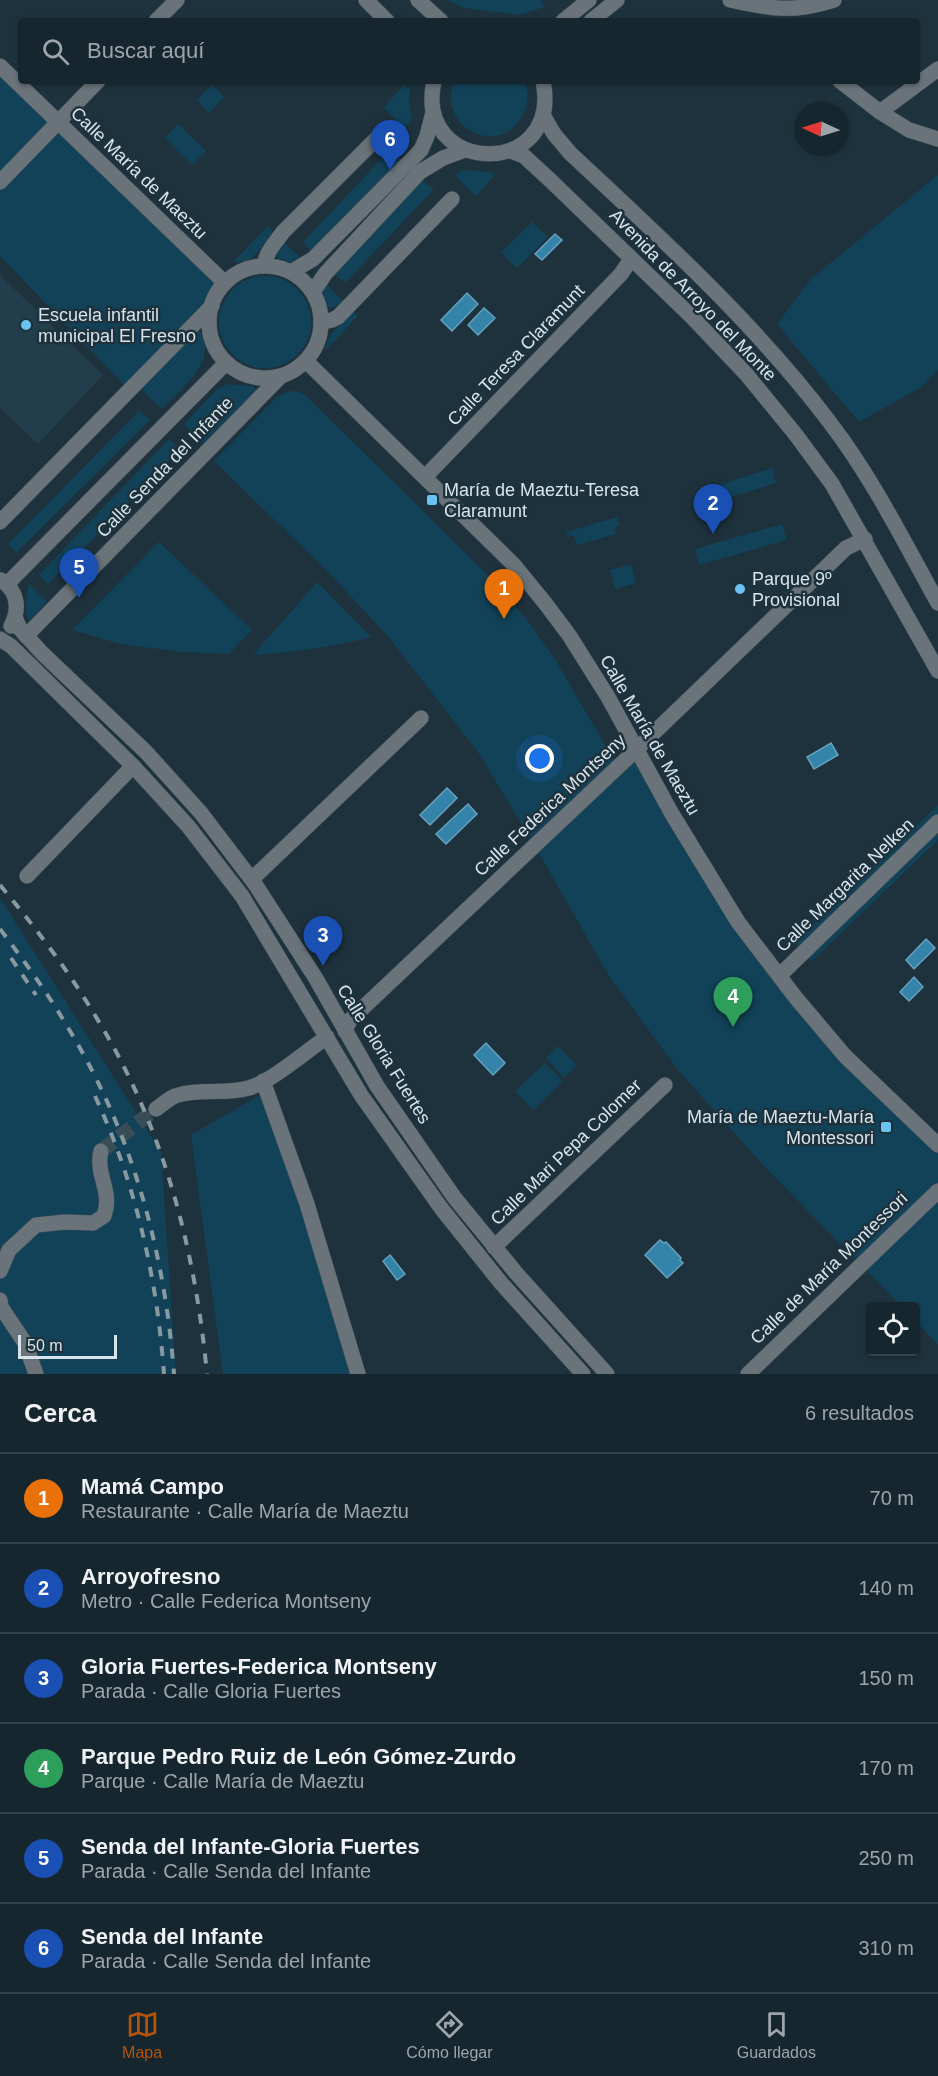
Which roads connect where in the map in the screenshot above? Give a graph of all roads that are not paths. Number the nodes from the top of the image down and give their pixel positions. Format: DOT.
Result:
graph roads {
  1 [pos="177,0"];
  2 [pos="366,0"];
  3 [pos="418,0"];
  4 [pos="589,0"];
  5 [pos="617,0"];
  6 [pos="730,0"];
  7 [pos="834,0"];
  8 [pos="792,10"];
  9 [pos="159,18"];
  10 [pos="384,18"];
  11 [pos="438,18"];
  12 [pos="567,18"];
  13 [pos="595,18"];
  14 [pos="0,66"];
  15 [pos="938,69"];
  16 [pos="920,82"];
  17 [pos="18,83"];
  18 [pos="19,84"];
  19 [pos="95,84"];
  20 [pos="434,84"];
  21 [pos="544,84"];
  22 [pos="844,84"];
  23 [pos="918,84"];
  24 [pos="432,112"];
  25 [pos="880,112"];
  26 [pos="543,115"];
  27 [pos="58,122"];
  28 [pos="383,132"];
  29 [pos="938,139"];
  30 [pos="465,150"];
  31 [pos="511,151"];
  32 [pos="0,182"];
  33 [pos="452,199"];
  34 [pos="632,259"];
  35 [pos="264,266"];
  36 [pos="291,272"];
  37 [pos="225,283"];
  38 [pos="313,292"];
  39 [pos="212,306"];
  40 [pos="321,322"];
  41 [pos="306,361"];
  42 [pos="226,363"];
  43 [pos="281,376"];
  44 [pos="425,477"];
  45 [pos="0,522"];
  46 [pos="865,539"];
  47 [pos="3,582"];
  48 [pos="938,603"];
  49 [pos="15,617"];
  50 [pos="26,636"];
  51 [pos="0,638"];
  52 [pos="938,671"];
  53 [pos="421,718"];
  54 [pos="637,749"];
  55 [pos="133,766"];
  56 [pos="938,822"];
  57 [pos="27,876"];
  58 [pos="252,879"];
  59 [pos="780,975"];
  60 [pos="345,1031"];
  61 [pos="327,1038"];
  62 [pos="263,1081"];
  63 [pos="664,1085"];
  64 [pos="156,1109"];
  65 [pos="938,1145"];
  66 [pos="101,1151"];
  67 [pos="938,1191"];
  68 [pos="494,1247"];
  69 [pos="0,1271"];
  70 [pos="0,1300"];
  71 [pos="36,1374"];
  72 [pos="358,1374"];
  73 [pos="584,1374"];
  74 [pos="607,1374"];
  75 [pos="748,1374"];
  1 -- 9 [label="street"];
  2 -- 10 [label="street"];
  3 -- 11 [label="street"];
  4 -- 12 [label="street"];
  5 -- 13 [label="street"];
  6 -- 8 [label="street"];
  7 -- 8 [label="street"];
  14 -- 17 [label="street, Calle María de Maeztu"];
  15 -- 16 [label="street"];
  18 -- 27 [label="street, Calle María de Maeztu"];
  19 -- 27 [label="street"];
  20 -- 24 [label="street"];
  21 -- 26 [label="street"];
  22 -- 25 [label="street"];
  23 -- 25 [label="street"];
  24 -- 30 [label="street"];
  24 -- 36 [label="street"];
  25 -- 29 [label="street"];
  26 -- 31 [label="street"];
  26 -- 48 [label="street, Avenida de Arroyo del Monte"];
  27 -- 32 [label="street"];
  27 -- 37 [label="street, Calle María de Maeztu"];
  28 -- 35 [label="street"];
  30 -- 31 [label="street"];
  30 -- 38 [label="street"];
  31 -- 34 [label="street, Avenida de Arroyo del Monte"];
  33 -- 40 [label="street"];
  34 -- 44 [label="street, Calle Teresa Claramunt"];
  34 -- 46 [label="street, Avenida de Arroyo del Monte"];
  35 -- 36 [label="street"];
  35 -- 37 [label="street"];
  36 -- 38 [label="street"];
  37 -- 39 [label="street"];
  38 -- 40 [label="street"];
  39 -- 42 [label="street"];
  39 -- 45 [label="street"];
  40 -- 41 [label="street"];
  41 -- 43 [label="street"];
  41 -- 44 [label="street, Calle María de Maeztu"];
  42 -- 43 [label="street"];
  42 -- 47 [label="street, Calle Senda del Infante"];
  43 -- 50 [label="street, Calle Senda del Infante"];
  44 -- 54 [label="street, Calle María de Maeztu"];
  46 -- 52 [label="street, Avenida de Arroyo del Monte"];
  46 -- 54 [label="street, Calle Federica Montseny"];
  47 -- 49 [label="street"];
  49 -- 50 [label="street, Calle Gloria Fuertes"];
  49 -- 51 [label="street"];
  50 -- 58 [label="street, Calle Gloria Fuertes"];
  51 -- 55 [label="street"];
  53 -- 58 [label="street"];
  54 -- 59 [label="street, Calle María de Maeztu"];
  54 -- 60 [label="street, Calle Federica Montseny"];
  55 -- 57 [label="street"];
  55 -- 61 [label="street"];
  56 -- 59 [label="street, Calle Margarita Nelken"];
  58 -- 60 [label="street, Calle Gloria Fuertes"];
  59 -- 65 [label="street, Calle María de Maeztu"];
  60 -- 68 [label="street, Calle Gloria Fuertes"];
  61 -- 62 [label="street"];
  61 -- 73 [label="street"];
  62 -- 64 [label="street"];
  62 -- 72 [label="street"];
  63 -- 68 [label="street, Calle Mari Pepa Colomer"];
  66 -- 69 [label="street"];
  67 -- 75 [label="street, Calle de María Montessori"];
  68 -- 74 [label="street, Calle Gloria Fuertes"];
  70 -- 71 [label="street"];
}
